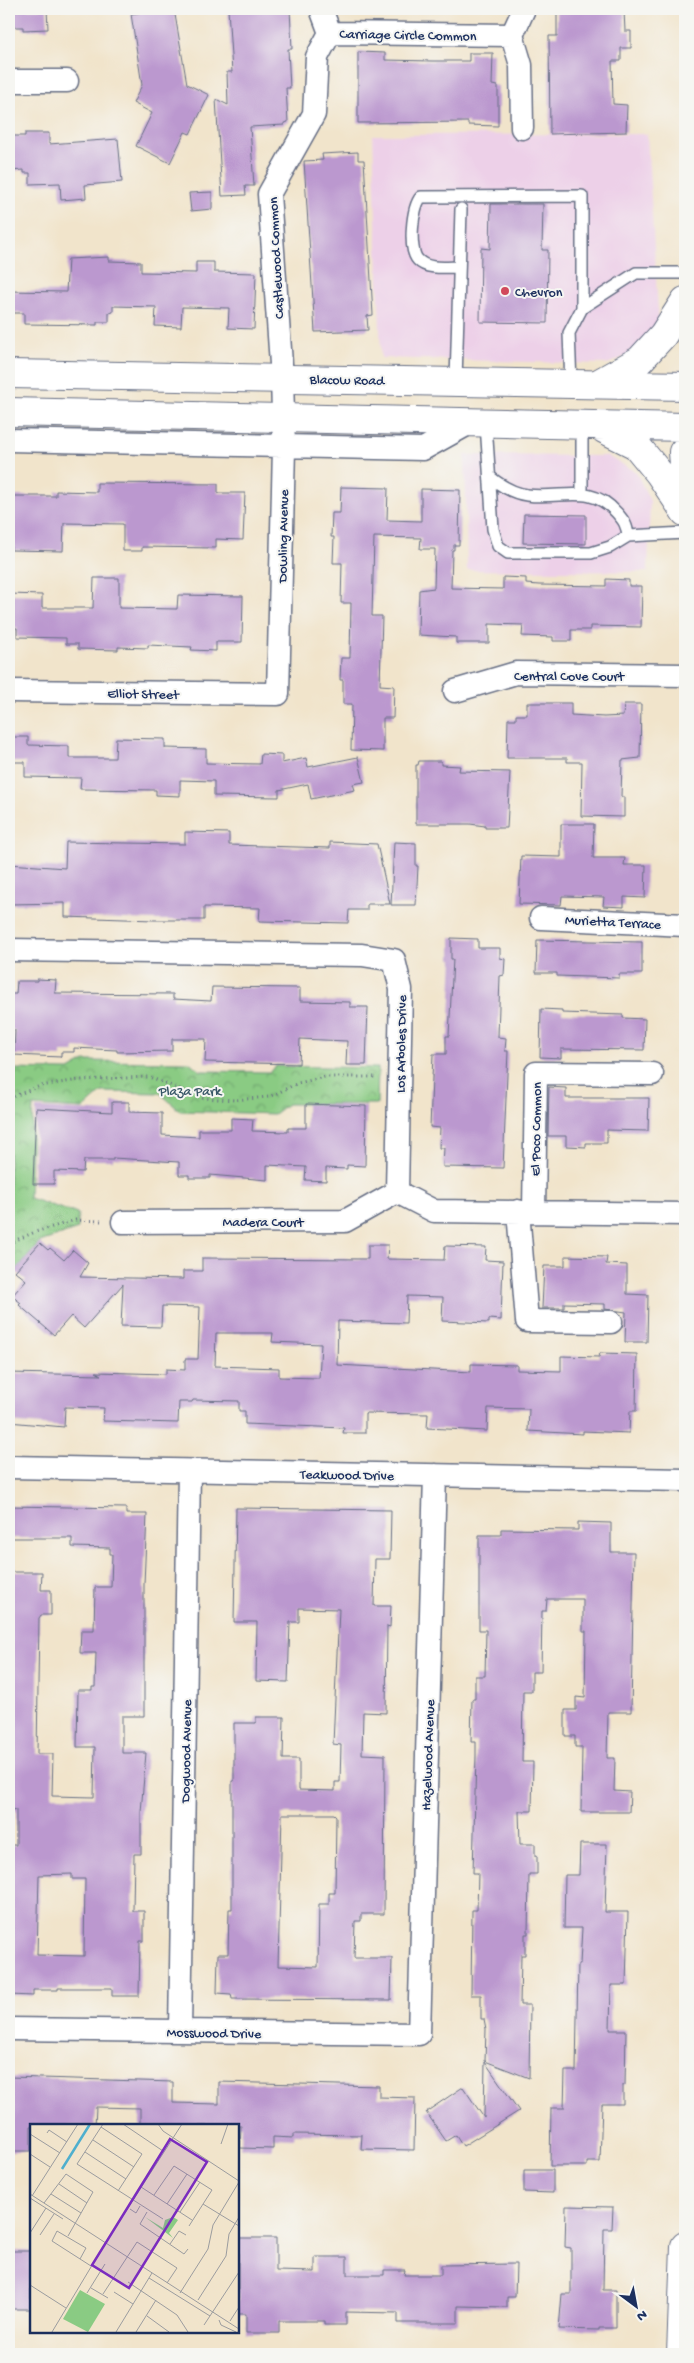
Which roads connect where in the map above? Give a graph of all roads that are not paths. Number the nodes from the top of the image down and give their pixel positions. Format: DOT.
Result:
graph roads {
  1 [pos="321,9"];
  2 [pos="524,9"];
  3 [pos="330,33"];
  4 [pos="512,35"];
  5 [pos="9,81"];
  6 [pos="67,81"];
  7 [pos="522,128"];
  8 [pos="461,209"];
  9 [pos="459,267"];
  10 [pos="685,273"];
  11 [pos="685,301"];
  12 [pos="582,308"];
  13 [pos="9,374"];
  14 [pos="282,378"];
  15 [pos="456,381"];
  16 [pos="584,384"];
  17 [pos="685,386"];
  18 [pos="9,412"];
  19 [pos="284,418"];
  20 [pos="477,424"];
  21 [pos="590,426"];
  22 [pos="685,428"];
  23 [pos="9,440"];
  24 [pos="284,448"];
  25 [pos="685,450"];
  26 [pos="490,477"];
  27 [pos="685,478"];
  28 [pos="582,494"];
  29 [pos="685,512"];
  30 [pos="685,533"];
  31 [pos="628,536"];
  32 [pos="685,675"];
  33 [pos="9,691"];
  34 [pos="455,691"];
  35 [pos="278,694"];
  36 [pos="541,918"];
  37 [pos="685,925"];
  38 [pos="9,950"];
  39 [pos="652,1074"];
  40 [pos="397,1192"];
  41 [pos="526,1211"];
  42 [pos="685,1214"];
  43 [pos="122,1222"];
  44 [pos="611,1322"];
  45 [pos="9,1468"];
  46 [pos="190,1471"];
  47 [pos="435,1475"];
  48 [pos="685,1480"];
  49 [pos="9,2029"];
  50 [pos="180,2031"];
  51 [pos="419,2034"];
  52 [pos="685,2246"];
  53 [pos="681,2354"];
  1 -- 3 [label="street, Carriage Circle Common"];
  2 -- 4 [label="street"];
  3 -- 4 [label="street, Carriage Circle Common"];
  3 -- 14 [label="street, Castlewood Common"];
  4 -- 7 [label="street"];
  5 -- 6 [label="street"];
  8 -- 9 [label="lane"];
  9 -- 12 [label="lane"];
  9 -- 15 [label="lane"];
  10 -- 12 [label="lane"];
  11 -- 16 [label="main road"];
  12 -- 16 [label="lane"];
  13 -- 14 [label="main road, Blacow Road"];
  14 -- 15 [label="main road, Blacow Road"];
  14 -- 19 [label="street, Dowling Avenue"];
  15 -- 16 [label="main road, Blacow Road"];
  16 -- 17 [label="main road, Blacow Road"];
  18 -- 19 [label="main road"];
  19 -- 20 [label="main road"];
  19 -- 24 [label="street, Dowling Avenue"];
  20 -- 21 [label="main road"];
  20 -- 24 [label="street"];
  20 -- 26 [label="lane"];
  21 -- 22 [label="main road"];
  21 -- 28 [label="lane"];
  21 -- 29 [label="main road"];
  23 -- 24 [label="street"];
  24 -- 35 [label="street, Dowling Avenue"];
  25 -- 27 [label="main road"];
  26 -- 28 [label="lane"];
  26 -- 31 [label="lane"];
  28 -- 31 [label="lane"];
  30 -- 31 [label="lane"];
  32 -- 34 [label="street, Central Cove Court"];
  33 -- 35 [label="street, Elliot Street"];
  36 -- 37 [label="street, Murietta Terrace"];
  38 -- 40 [label="street, Los Arboles Drive"];
  39 -- 41 [label="street, El Poco Common"];
  40 -- 41 [label="street"];
  40 -- 43 [label="street, Madera Court"];
  41 -- 42 [label="street"];
  41 -- 44 [label="street"];
  45 -- 46 [label="street, Teakwood Drive"];
  46 -- 47 [label="street, Teakwood Drive"];
  46 -- 50 [label="street, Dogwood Avenue"];
  47 -- 48 [label="street, Teakwood Drive"];
  47 -- 51 [label="street, Hazelwood Avenue"];
  49 -- 50 [label="street, Mosswood Drive"];
  50 -- 51 [label="street, Mosswood Drive"];
  52 -- 53 [label="main road"];
}
